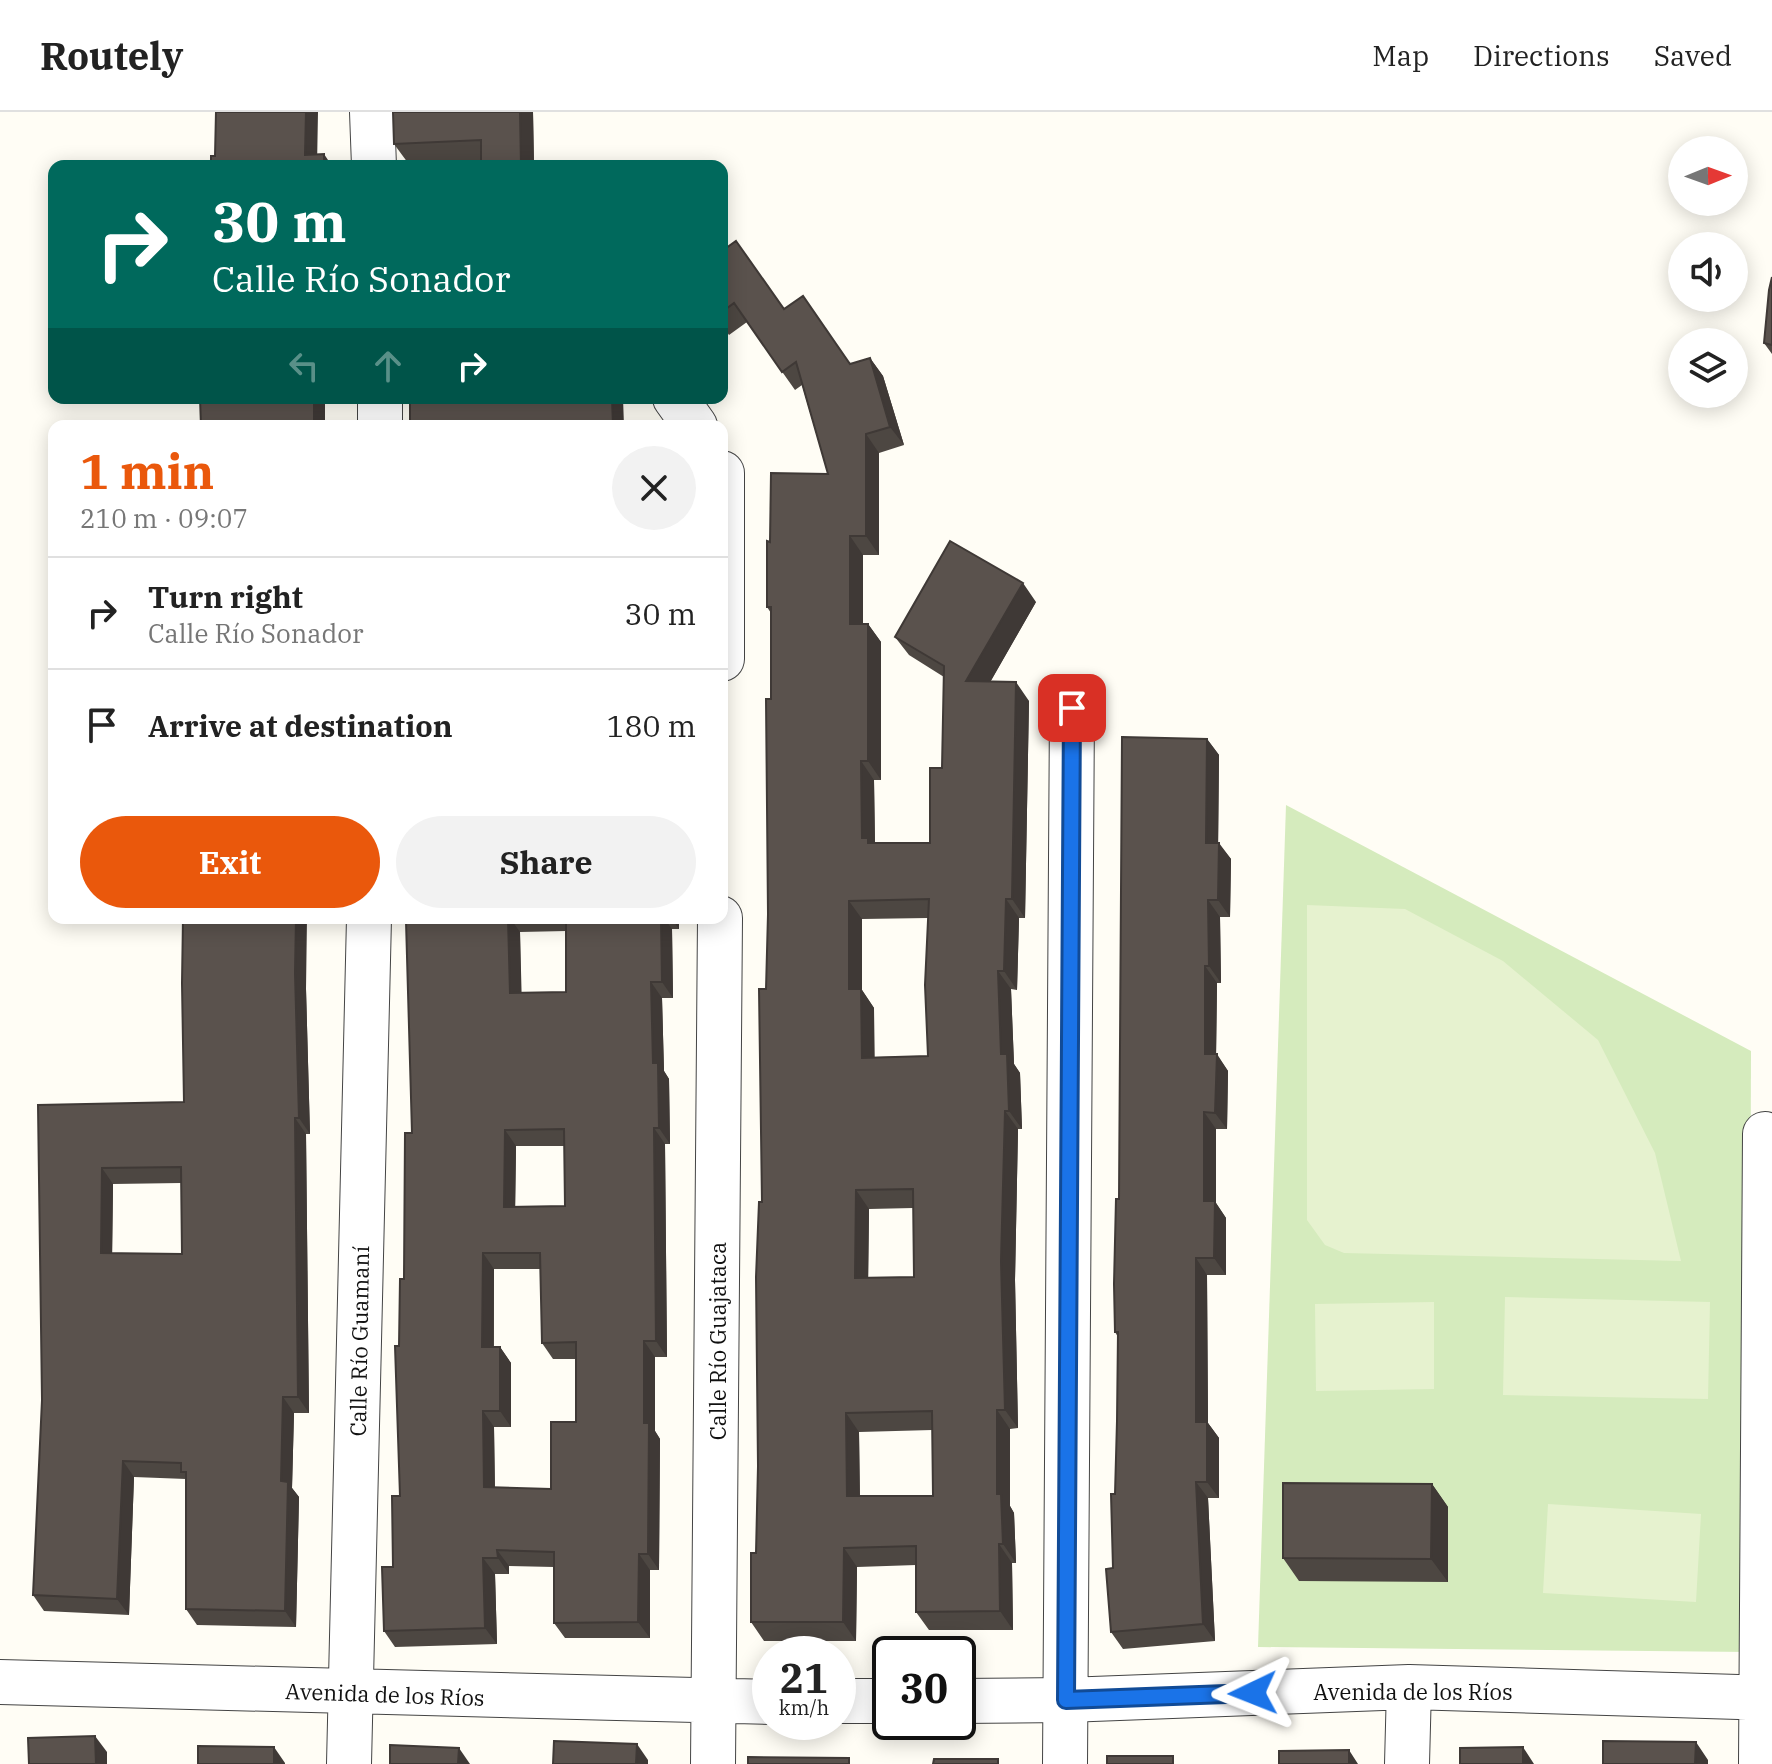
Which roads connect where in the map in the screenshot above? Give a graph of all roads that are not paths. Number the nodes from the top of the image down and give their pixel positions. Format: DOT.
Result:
graph roads {
  1 [pos="372,112"];
  2 [pos="374,160"];
  3 [pos="1072,708"];
  4 [pos="369,924"];
  5 [pos="720,924"];
  6 [pos="1765,1134"];
  7 [pos="0,1682"];
  8 [pos="1409,1687"];
  9 [pos="352,1694"];
  10 [pos="1767,1698"];
  11 [pos="1066,1700"];
  12 [pos="976,1701"];
  13 [pos="715,1702"];
  14 [pos="752,1702"];
  15 [pos="349,1764"];
  16 [pos="713,1764"];
  17 [pos="1065,1764"];
  18 [pos="1407,1764"];
  19 [pos="1761,1764"];
  1 -- 2 [label="street"];
  3 -- 11 [label="street"];
  4 -- 9 [label="street, Calle Río Guamaní"];
  5 -- 13 [label="street, Calle Río Guajataca"];
  6 -- 10 [label="street"];
  7 -- 9 [label="street, Avenida de los Ríos"];
  8 -- 10 [label="street, Avenida de los Ríos"];
  8 -- 11 [label="street, Avenida de los Ríos"];
  8 -- 18 [label="street"];
  9 -- 13 [label="street, Avenida de los Ríos"];
  9 -- 15 [label="street, Calle Río Guamaní"];
  10 -- 19 [label="street"];
  11 -- 12 [label="street, Avenida de los Ríos"];
  11 -- 17 [label="street"];
  13 -- 14 [label="street, Avenida de los Ríos"];
  13 -- 16 [label="street, Calle Río Guajataca"];
}
